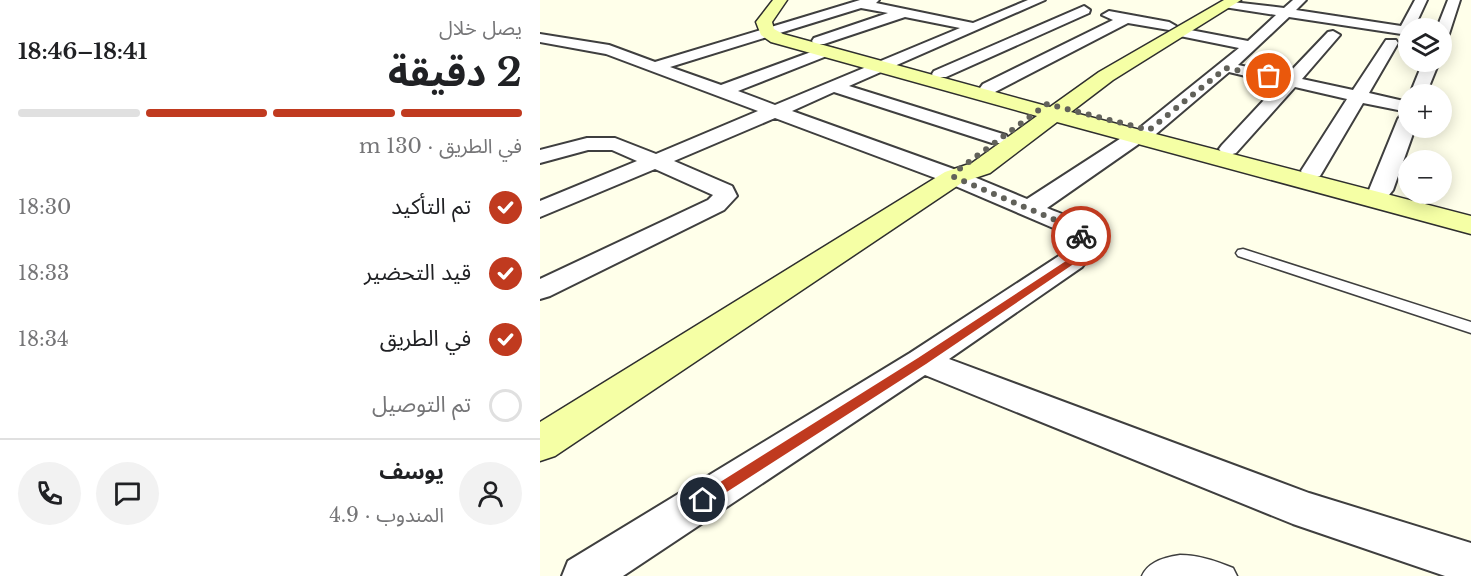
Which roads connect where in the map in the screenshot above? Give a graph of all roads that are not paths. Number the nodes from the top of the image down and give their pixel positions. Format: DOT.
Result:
graph roads {
  1 [pos="780,0"];
  2 [pos="793,0"];
  3 [pos="1300,0"];
  4 [pos="1421,0"];
  5 [pos="1454,0"];
  6 [pos="1226,1"];
  7 [pos="867,2"];
  8 [pos="1045,3"];
  9 [pos="1358,7"];
  10 [pos="983,9"];
  11 [pos="1084,10"];
  12 [pos="905,13"];
  13 [pos="1006,14"];
  14 [pos="922,16"];
  15 [pos="1127,18"];
  16 [pos="1413,18"];
  17 [pos="1448,18"];
  18 [pos="1280,19"];
  19 [pos="1346,22"];
  20 [pos="974,27"];
  21 [pos="1174,29"];
  22 [pos="774,30"];
  23 [pos="1398,30"];
  24 [pos="1333,35"];
  25 [pos="540,38"];
  26 [pos="1398,44"];
  27 [pos="829,46"];
  28 [pos="1251,46"];
  29 [pos="1398,46"];
  30 [pos="887,63"];
  31 [pos="654,67"];
  32 [pos="1226,68"];
  33 [pos="940,74"];
  34 [pos="1291,81"];
  35 [pos="832,86"];
  36 [pos="989,88"];
  37 [pos="720,92"];
  38 [pos="1358,96"];
  39 [pos="1398,104"];
  40 [pos="1050,109"];
  41 [pos="773,111"];
  42 [pos="1142,133"];
  43 [pos="1401,138"];
  44 [pos="999,139"];
  45 [pos="1229,149"];
  46 [pos="540,157"];
  47 [pos="654,161"];
  48 [pos="1312,171"];
  49 [pos="954,177"];
  50 [pos="1381,190"];
  51 [pos="1030,208"];
  52 [pos="540,210"];
  53 [pos="1471,212"];
  54 [pos="1471,225"];
  55 [pos="1243,253"];
  56 [pos="540,290"];
  57 [pos="1471,328"];
  58 [pos="922,361"];
  59 [pos="540,444"];
  60 [pos="1471,564"];
  61 [pos="584,576"];
  62 [pos="1154,576"];
  63 [pos="1224,576"];
  1 -- 22 [label="street"];
  2 -- 22 [label="street"];
  3 -- 18 [label="street"];
  4 -- 16 [label="street"];
  5 -- 17 [label="street"];
  6 -- 18 [label="street"];
  6 -- 21 [label="street"];
  7 -- 12 [label="street"];
  7 -- 22 [label="street"];
  8 -- 11 [label="street"];
  8 -- 13 [label="street"];
  9 -- 19 [label="street"];
  10 -- 13 [label="street"];
  11 -- 15 [label="street"];
  11 -- 33 [label="street"];
  12 -- 14 [label="street"];
  12 -- 27 [label="street"];
  13 -- 20 [label="street"];
  14 -- 20 [label="street"];
  14 -- 27 [label="street"];
  15 -- 21 [label="street"];
  15 -- 36 [label="street"];
  18 -- 19 [label="street"];
  18 -- 24 [label="street"];
  18 -- 28 [label="street"];
  19 -- 23 [label="street"];
  20 -- 30 [label="street"];
  21 -- 28 [label="street"];
  21 -- 40 [label="street"];
  22 -- 27 [label="street"];
  22 -- 31 [label="street"];
  24 -- 26 [label="street"];
  24 -- 34 [label="street"];
  25 -- 31 [label="street"];
  27 -- 30 [label="street"];
  27 -- 37 [label="street"];
  28 -- 32 [label="street"];
  29 -- 38 [label="street"];
  30 -- 33 [label="street"];
  30 -- 35 [label="street"];
  30 -- 40 [label="street"];
  31 -- 37 [label="street"];
  32 -- 34 [label="street"];
  32 -- 42 [label="street"];
  33 -- 36 [label="street"];
  34 -- 38 [label="street"];
  34 -- 45 [label="street"];
  35 -- 41 [label="street"];
  35 -- 44 [label="street"];
  36 -- 40 [label="street"];
  37 -- 41 [label="street"];
  38 -- 39 [label="street"];
  38 -- 48 [label="street"];
  40 -- 42 [label="street"];
  40 -- 44 [label="street"];
  40 -- 49 [label="street"];
  41 -- 47 [label="street"];
  41 -- 49 [label="street"];
  42 -- 45 [label="street"];
  42 -- 51 [label="street"];
  42 -- 54 [label="street"];
  43 -- 50 [label="street"];
  44 -- 49 [label="street"];
  45 -- 48 [label="street"];
  46 -- 47 [label="street"];
  47 -- 52 [label="street"];
  47 -- 56 [label="street"];
  48 -- 50 [label="street"];
  49 -- 51 [label="street"];
  49 -- 59 [label="street"];
  50 -- 53 [label="street"];
  51 -- 58 [label="street"];
  55 -- 57 [label="lane"];
  58 -- 60 [label="street"];
  58 -- 61 [label="street"];
  62 -- 63 [label="lane"];
}
